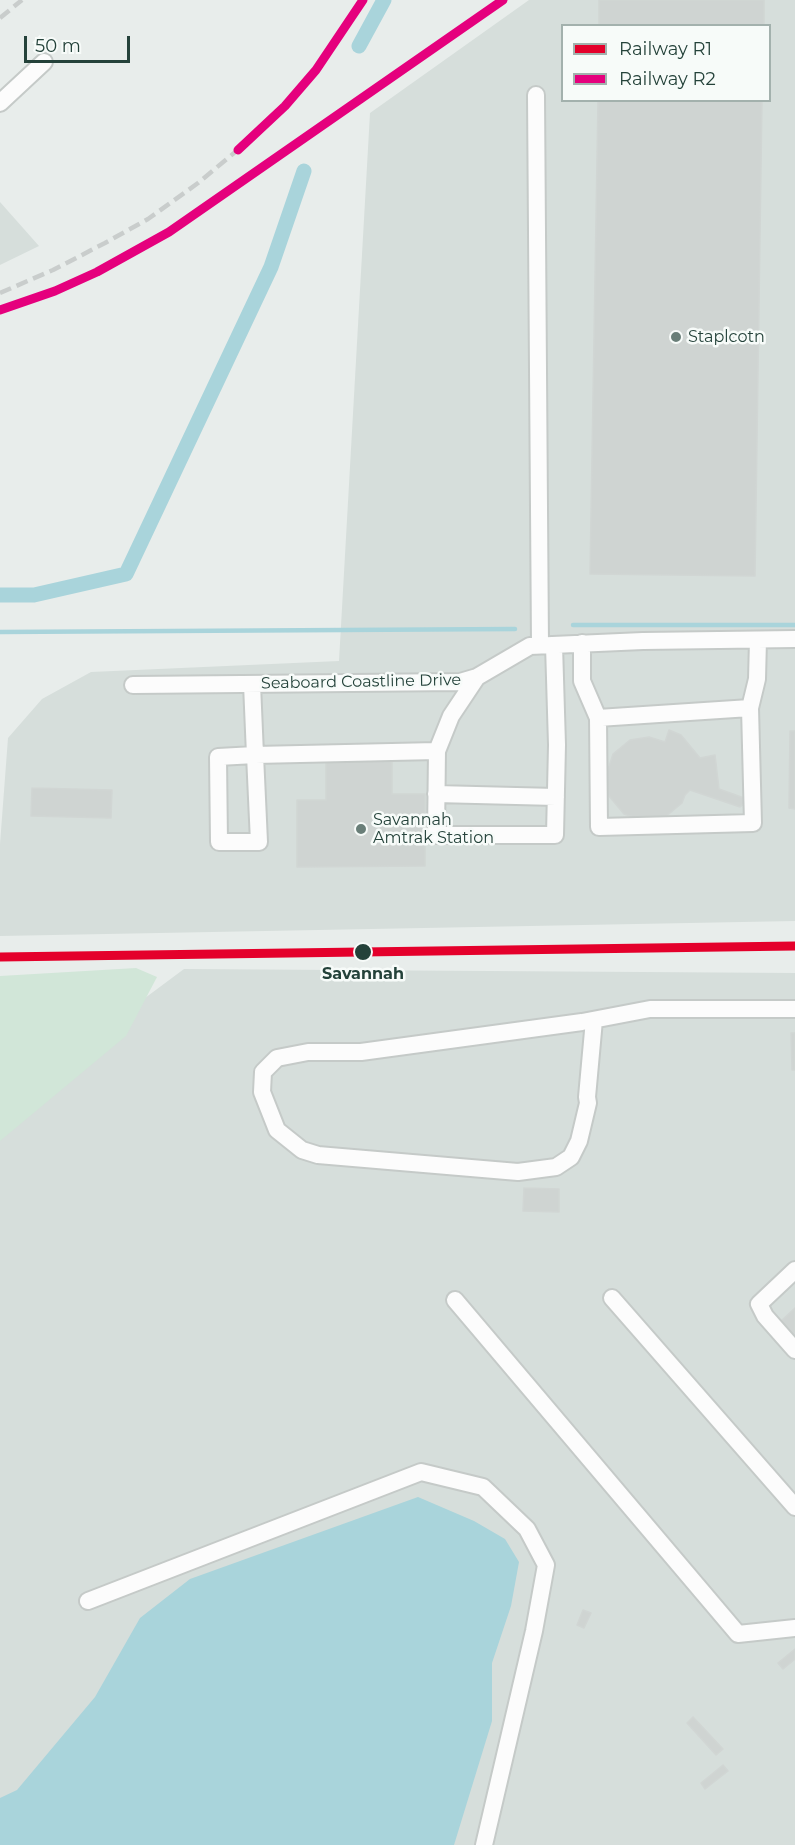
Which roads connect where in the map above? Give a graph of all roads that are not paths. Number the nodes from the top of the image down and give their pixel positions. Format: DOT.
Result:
graph roads {
  1 [pos="44,62"];
  2 [pos="536,95"];
  3 [pos="0,103"];
  4 [pos="758,639"];
  5 [pos="795,639"];
  6 [pos="582,643"];
  7 [pos="547,645"];
  8 [pos="477,677"];
  9 [pos="252,684"];
  10 [pos="133,685"];
  11 [pos="750,708"];
  12 [pos="598,718"];
  13 [pos="437,751"];
  14 [pos="255,755"];
  15 [pos="436,794"];
  16 [pos="556,797"];
  17 [pos="795,1009"];
  18 [pos="594,1020"];
  19 [pos="795,1270"];
  20 [pos="612,1298"];
  21 [pos="455,1299"];
  22 [pos="795,1350"];
  23 [pos="795,1507"];
  24 [pos="88,1601"];
  25 [pos="795,1628"];
  26 [pos="484,1845"];
  1 -- 3 [label="street"];
  2 -- 7 [label="street"];
  4 -- 5 [label="street, Seaboard Coastline Drive"];
  4 -- 6 [label="street, Seaboard Coastline Drive"];
  4 -- 11 [label="street"];
  6 -- 7 [label="street, Seaboard Coastline Drive"];
  6 -- 12 [label="street"];
  7 -- 8 [label="street, Seaboard Coastline Drive"];
  7 -- 16 [label="street"];
  8 -- 9 [label="street, Seaboard Coastline Drive"];
  8 -- 13 [label="street"];
  9 -- 10 [label="street, Seaboard Coastline Drive"];
  9 -- 14 [label="street"];
  11 -- 12 [label="street"];
  11 -- 12 [label="street"];
  13 -- 14 [label="street"];
  13 -- 15 [label="street"];
  14 -- 14 [label="street"];
  15 -- 16 [label="street"];
  15 -- 16 [label="street"];
  17 -- 18 [label="street"];
  18 -- 18 [label="street"];
  19 -- 22 [label="street"];
  20 -- 23 [label="street"];
  21 -- 25 [label="street"];
  24 -- 26 [label="street"];
}
